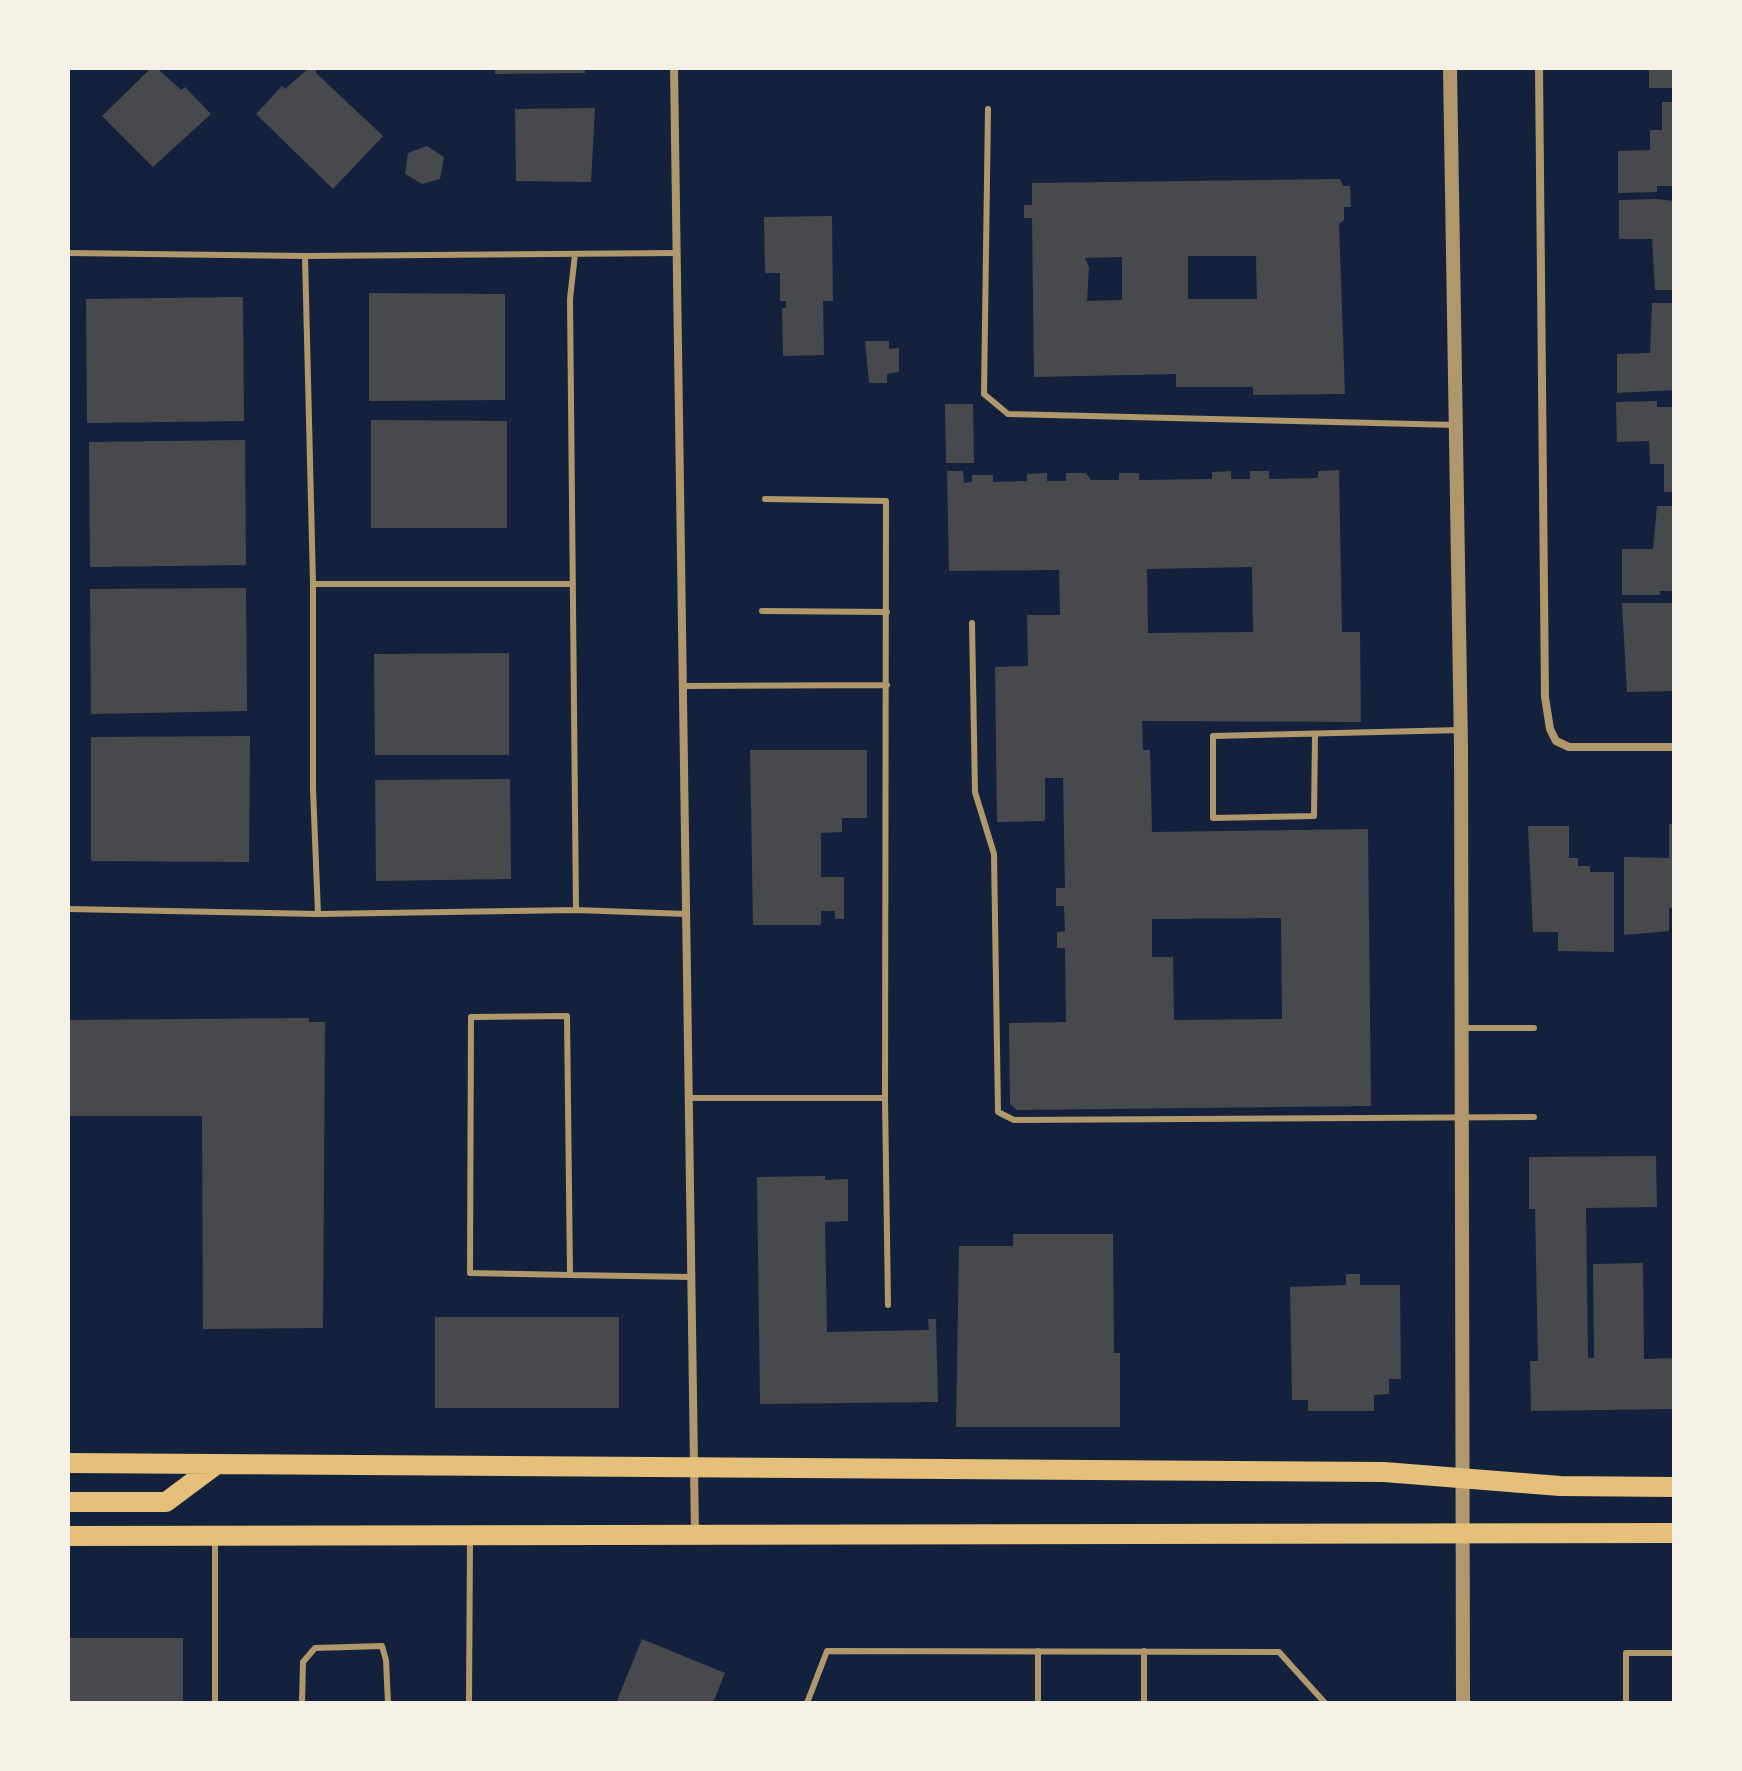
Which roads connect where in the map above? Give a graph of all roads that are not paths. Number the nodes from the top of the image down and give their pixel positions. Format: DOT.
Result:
graph roads {
  1 [pos="674,68"];
  2 [pos="1450,68"];
  3 [pos="1539,68"];
  4 [pos="988,109"];
  5 [pos="68,253"];
  6 [pos="676,253"];
  7 [pos="575,254"];
  8 [pos="305,256"];
  9 [pos="1456,425"];
  10 [pos="765,499"];
  11 [pos="313,584"];
  12 [pos="573,584"];
  13 [pos="762,611"];
  14 [pos="887,612"];
  15 [pos="972,623"];
  16 [pos="887,685"];
  17 [pos="683,686"];
  18 [pos="1461,730"];
  19 [pos="1315,734"];
  20 [pos="1674,747"];
  21 [pos="68,909"];
  22 [pos="576,910"];
  23 [pos="318,914"];
  24 [pos="686,914"];
  25 [pos="1462,1028"];
  26 [pos="1534,1028"];
  27 [pos="689,1098"];
  28 [pos="885,1098"];
  29 [pos="1462,1117"];
  30 [pos="1534,1117"];
  31 [pos="570,1275"];
  32 [pos="691,1277"];
  33 [pos="888,1305"];
  34 [pos="68,1463"];
  35 [pos="217,1464"];
  36 [pos="694,1467"];
  37 [pos="1460,1476"];
  38 [pos="1674,1487"];
  39 [pos="68,1502"];
  40 [pos="1462,1531"];
  41 [pos="1674,1533"];
  42 [pos="68,1536"];
  43 [pos="695,1536"];
  44 [pos="215,1537"];
  45 [pos="470,1537"];
  46 [pos="1038,1651"];
  47 [pos="1144,1651"];
  48 [pos="1674,1653"];
  49 [pos="215,1703"];
  50 [pos="302,1703"];
  51 [pos="388,1703"];
  52 [pos="469,1703"];
  53 [pos="807,1703"];
  54 [pos="1038,1703"];
  55 [pos="1144,1703"];
  56 [pos="1325,1703"];
  57 [pos="1463,1703"];
  58 [pos="1626,1703"];
  1 -- 6 [label="street"];
  2 -- 9 [label="street"];
  3 -- 20 [label="street"];
  4 -- 9 [label="lane"];
  5 -- 8 [label="lane"];
  6 -- 7 [label="lane"];
  6 -- 17 [label="street"];
  7 -- 8 [label="lane"];
  7 -- 12 [label="lane"];
  8 -- 11 [label="lane"];
  9 -- 18 [label="street"];
  10 -- 14 [label="lane"];
  11 -- 12 [label="lane"];
  11 -- 23 [label="lane"];
  12 -- 22 [label="lane"];
  13 -- 14 [label="lane"];
  14 -- 16 [label="lane"];
  15 -- 29 [label="lane"];
  16 -- 17 [label="lane"];
  16 -- 28 [label="lane"];
  17 -- 24 [label="street"];
  18 -- 19 [label="lane"];
  18 -- 25 [label="street"];
  19 -- 19 [label="lane"];
  21 -- 23 [label="lane"];
  22 -- 23 [label="lane"];
  22 -- 24 [label="lane"];
  24 -- 27 [label="street"];
  25 -- 26 [label="lane"];
  25 -- 29 [label="street"];
  27 -- 28 [label="lane"];
  27 -- 32 [label="street"];
  28 -- 33 [label="lane"];
  29 -- 30 [label="lane"];
  29 -- 37 [label="street"];
  31 -- 31 [label="lane"];
  31 -- 32 [label="lane"];
  32 -- 36 [label="street"];
  34 -- 35 [label="main road"];
  35 -- 36 [label="main road"];
  35 -- 39 [label="main road"];
  36 -- 37 [label="main road"];
  36 -- 43 [label="street"];
  37 -- 38 [label="main road"];
  37 -- 40 [label="street"];
  40 -- 41 [label="main road"];
  40 -- 43 [label="main road"];
  40 -- 57 [label="street"];
  42 -- 44 [label="main road"];
  43 -- 45 [label="main road"];
  44 -- 45 [label="main road"];
  44 -- 49 [label="lane"];
  45 -- 52 [label="lane"];
  46 -- 47 [label="lane"];
  46 -- 53 [label="lane"];
  46 -- 54 [label="lane"];
  47 -- 55 [label="lane"];
  47 -- 56 [label="lane"];
  48 -- 58 [label="lane"];
  50 -- 51 [label="lane"];
}
